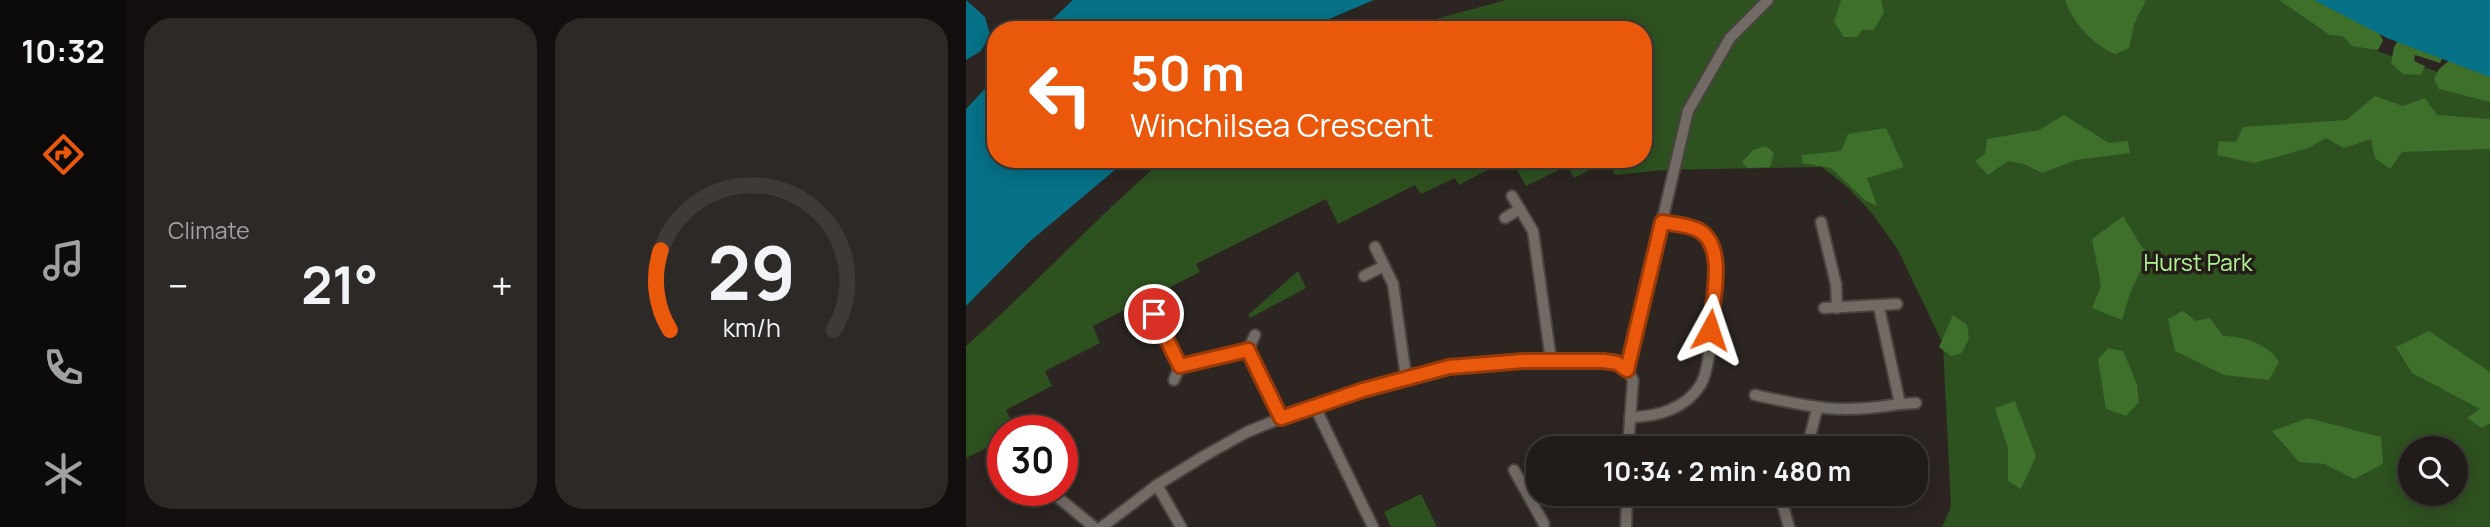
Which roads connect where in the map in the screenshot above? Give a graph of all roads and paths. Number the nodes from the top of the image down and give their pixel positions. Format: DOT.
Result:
graph roads {
  1 [pos="1768,0"];
  2 [pos="1512,197"];
  3 [pos="1520,209"];
  4 [pos="1505,218"];
  5 [pos="1662,222"];
  6 [pos="1821,222"];
  7 [pos="1375,247"];
  8 [pos="1384,266"];
  9 [pos="1364,275"];
  10 [pos="1897,304"];
  11 [pos="1879,307"];
  12 [pos="1824,308"];
  13 [pos="1837,308"];
  14 [pos="1154,314"];
  15 [pos="1255,335"];
  16 [pos="1248,350"];
  17 [pos="1551,360"];
  18 [pos="1180,366"];
  19 [pos="1627,370"];
  20 [pos="1406,377"];
  21 [pos="1174,380"];
  22 [pos="1755,395"];
  23 [pos="1916,403"];
  24 [pos="1900,404"];
  25 [pos="1314,405"];
  26 [pos="1816,409"];
  27 [pos="1630,417"];
  28 [pos="1281,418"];
  29 [pos="1629,436"];
  30 [pos="1810,436"];
  31 [pos="1514,470"];
  32 [pos="1526,484"];
  33 [pos="1157,485"];
  34 [pos="1068,506"];
  35 [pos="1538,506"];
  36 [pos="1627,506"];
  37 [pos="1783,506"];
  38 [pos="1544,524"];
  39 [pos="1094,527"];
  40 [pos="1102,527"];
  41 [pos="1181,527"];
  42 [pos="1373,527"];
  43 [pos="1626,527"];
  44 [pos="1789,527"];
  1 -- 5 [label="street"];
  2 -- 3 [label="street"];
  3 -- 4 [label="street"];
  3 -- 17 [label="street"];
  5 -- 19 [label="street"];
  5 -- 27 [label="street"];
  6 -- 13 [label="street"];
  7 -- 8 [label="street"];
  8 -- 9 [label="street"];
  8 -- 20 [label="street"];
  10 -- 11 [label="street"];
  11 -- 13 [label="street"];
  11 -- 24 [label="street"];
  12 -- 13 [label="street"];
  14 -- 18 [label="street"];
  15 -- 16 [label="street"];
  16 -- 18 [label="street"];
  16 -- 28 [label="street"];
  17 -- 19 [label="street"];
  17 -- 20 [label="street"];
  18 -- 21 [label="street"];
  19 -- 27 [label="street"];
  20 -- 25 [label="street"];
  22 -- 26 [label="street"];
  23 -- 24 [label="street"];
  24 -- 26 [label="street"];
  25 -- 28 [label="street"];
  25 -- 42 [label="street"];
  26 -- 30 [label="street"];
  27 -- 29 [label="street"];
  28 -- 33 [label="street"];
  31 -- 32 [label="street"];
  33 -- 40 [label="street"];
  33 -- 41 [label="street"];
  34 -- 39 [label="street"];
  35 -- 38 [label="street"];
  36 -- 43 [label="street"];
  37 -- 44 [label="street"];
}
